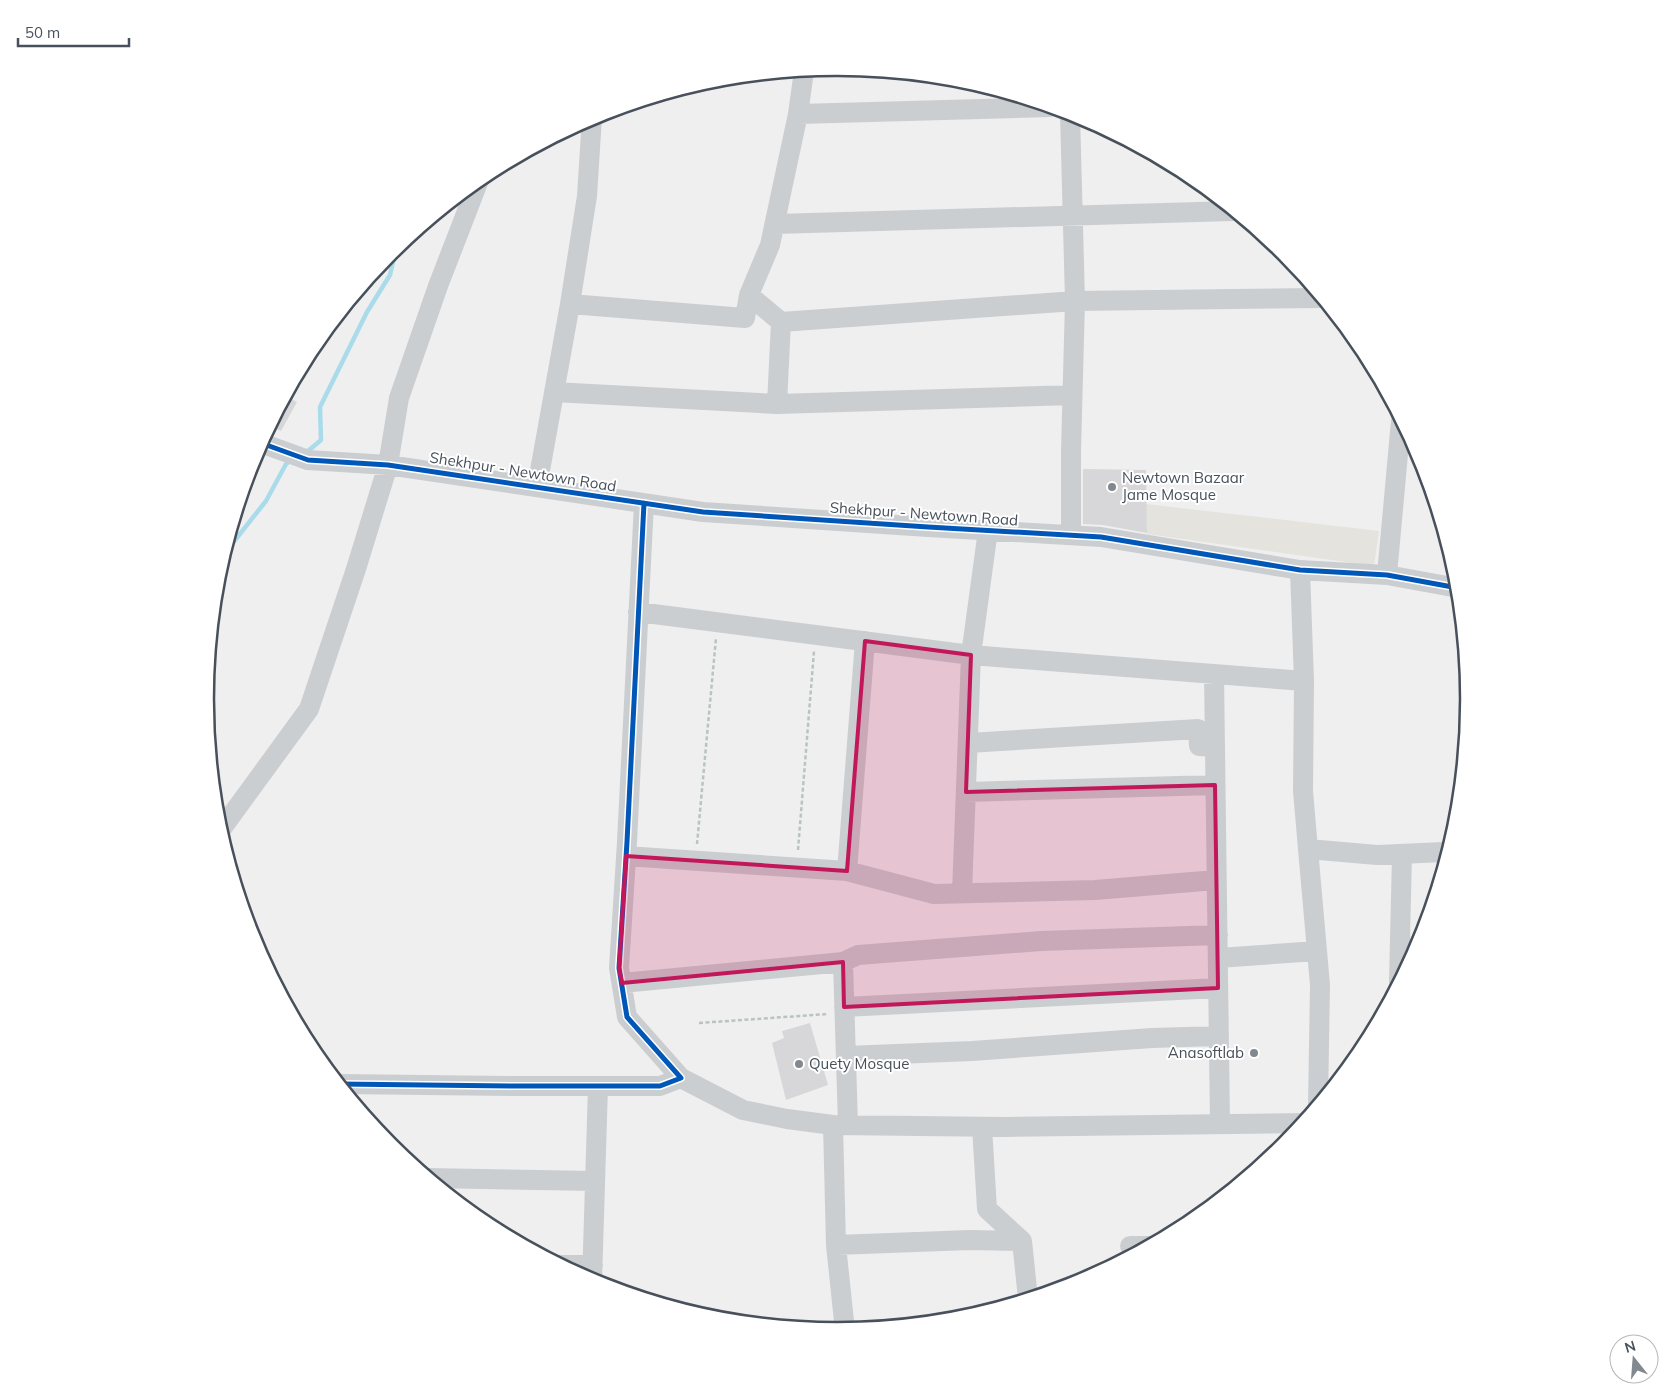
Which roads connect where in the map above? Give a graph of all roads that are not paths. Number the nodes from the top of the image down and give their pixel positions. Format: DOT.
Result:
graph roads {
  1 [pos="803,78"];
  2 [pos="1032,107"];
  3 [pos="798,114"];
  4 [pos="1070,122"];
  5 [pos="591,127"];
  6 [pos="473,194"];
  7 [pos="1224,211"];
  8 [pos="1073,216"];
  9 [pos="775,224"];
  10 [pos="749,296"];
  11 [pos="1313,298"];
  12 [pos="1075,301"];
  13 [pos="570,304"];
  14 [pos="781,322"];
  15 [pos="554,392"];
  16 [pos="1072,395"];
  17 [pos="777,404"];
  18 [pos="1400,432"];
  19 [pos="268,446"];
  20 [pos="388,464"];
  21 [pos="537,487"];
  22 [pos="644,503"];
  23 [pos="988,530"];
  24 [pos="1071,535"];
  25 [pos="1300,570"];
  26 [pos="1387,575"];
  27 [pos="1449,586"];
  28 [pos="638,612"];
  29 [pos="865,641"];
  30 [pos="971,655"];
  31 [pos="1214,674"];
  32 [pos="1304,681"];
  33 [pos="968,743"];
  34 [pos="1215,747"];
  35 [pos="1215,785"];
  36 [pos="966,792"];
  37 [pos="226,822"];
  38 [pos="1308,848"];
  39 [pos="1441,852"];
  40 [pos="1402,854"];
  41 [pos="626,856"];
  42 [pos="847,871"];
  43 [pos="1216,880"];
  44 [pos="962,893"];
  45 [pos="1218,935"];
  46 [pos="1317,951"];
  47 [pos="1218,958"];
  48 [pos="843,962"];
  49 [pos="1399,968"];
  50 [pos="622,983"];
  51 [pos="1218,988"];
  52 [pos="844,1010"];
  53 [pos="1219,1036"];
  54 [pos="846,1056"];
  55 [pos="681,1078"];
  56 [pos="347,1084"];
  57 [pos="598,1086"];
  58 [pos="1318,1095"];
  59 [pos="1220,1124"];
  60 [pos="840,1125"];
  61 [pos="982,1127"];
  62 [pos="1290,1127"];
  63 [pos="439,1178"];
  64 [pos="595,1181"];
  65 [pos="1022,1241"];
  66 [pos="836,1245"];
  67 [pos="592,1272"];
  68 [pos="1027,1293"];
  69 [pos="844,1323"];
  1 -- 3 [label="street"];
  2 -- 3 [label="street"];
  3 -- 9 [label="street"];
  4 -- 8 [label="street"];
  5 -- 13 [label="street"];
  6 -- 20 [label="street"];
  7 -- 8 [label="street"];
  8 -- 9 [label="street"];
  8 -- 12 [label="street"];
  9 -- 10 [label="street"];
  10 -- 13 [label="street"];
  10 -- 14 [label="street"];
  11 -- 12 [label="street"];
  12 -- 14 [label="street"];
  12 -- 16 [label="street"];
  13 -- 15 [label="street"];
  14 -- 17 [label="street"];
  15 -- 17 [label="street"];
  15 -- 21 [label="street"];
  16 -- 17 [label="street"];
  16 -- 24 [label="street"];
  18 -- 26 [label="street"];
  19 -- 20 [label="street, Shekhpur - Newtown Road"];
  20 -- 21 [label="street, Shekhpur - Newtown Road"];
  20 -- 37 [label="street"];
  21 -- 22 [label="street, Shekhpur - Newtown Road"];
  22 -- 23 [label="street, Shekhpur - Newtown Road"];
  22 -- 28 [label="street"];
  23 -- 24 [label="street, Shekhpur - Newtown Road"];
  23 -- 30 [label="street"];
  24 -- 25 [label="street, Shekhpur - Newtown Road"];
  25 -- 26 [label="street, Shekhpur - Newtown Road"];
  25 -- 32 [label="street"];
  26 -- 27 [label="street, Shekhpur - Newtown Road"];
  28 -- 29 [label="street"];
  28 -- 41 [label="street"];
  29 -- 30 [label="street"];
  29 -- 42 [label="street"];
  30 -- 31 [label="street"];
  30 -- 33 [label="street"];
  31 -- 32 [label="street"];
  31 -- 34 [label="street"];
  32 -- 38 [label="street"];
  33 -- 34 [label="street"];
  33 -- 36 [label="street"];
  34 -- 35 [label="street"];
  35 -- 36 [label="street"];
  35 -- 43 [label="street"];
  36 -- 44 [label="street"];
  38 -- 40 [label="street"];
  38 -- 46 [label="street"];
  39 -- 40 [label="street"];
  40 -- 49 [label="street"];
  41 -- 42 [label="street"];
  41 -- 50 [label="street"];
  42 -- 44 [label="street"];
  43 -- 44 [label="street"];
  43 -- 45 [label="street"];
  45 -- 47 [label="street"];
  45 -- 48 [label="street"];
  46 -- 47 [label="street"];
  46 -- 58 [label="street"];
  47 -- 51 [label="street"];
  48 -- 50 [label="street"];
  48 -- 52 [label="street"];
  50 -- 55 [label="street"];
  51 -- 52 [label="street"];
  51 -- 53 [label="street"];
  52 -- 54 [label="street"];
  53 -- 54 [label="street"];
  53 -- 59 [label="street"];
  54 -- 60 [label="street"];
  55 -- 57 [label="street"];
  55 -- 60 [label="street"];
  56 -- 57 [label="street"];
  57 -- 64 [label="street"];
  59 -- 61 [label="street"];
  59 -- 62 [label="street"];
  60 -- 61 [label="street"];
  60 -- 66 [label="street"];
  61 -- 65 [label="street"];
  63 -- 64 [label="street"];
  64 -- 67 [label="street"];
  65 -- 66 [label="street"];
  65 -- 68 [label="street"];
  66 -- 69 [label="street"];
}
